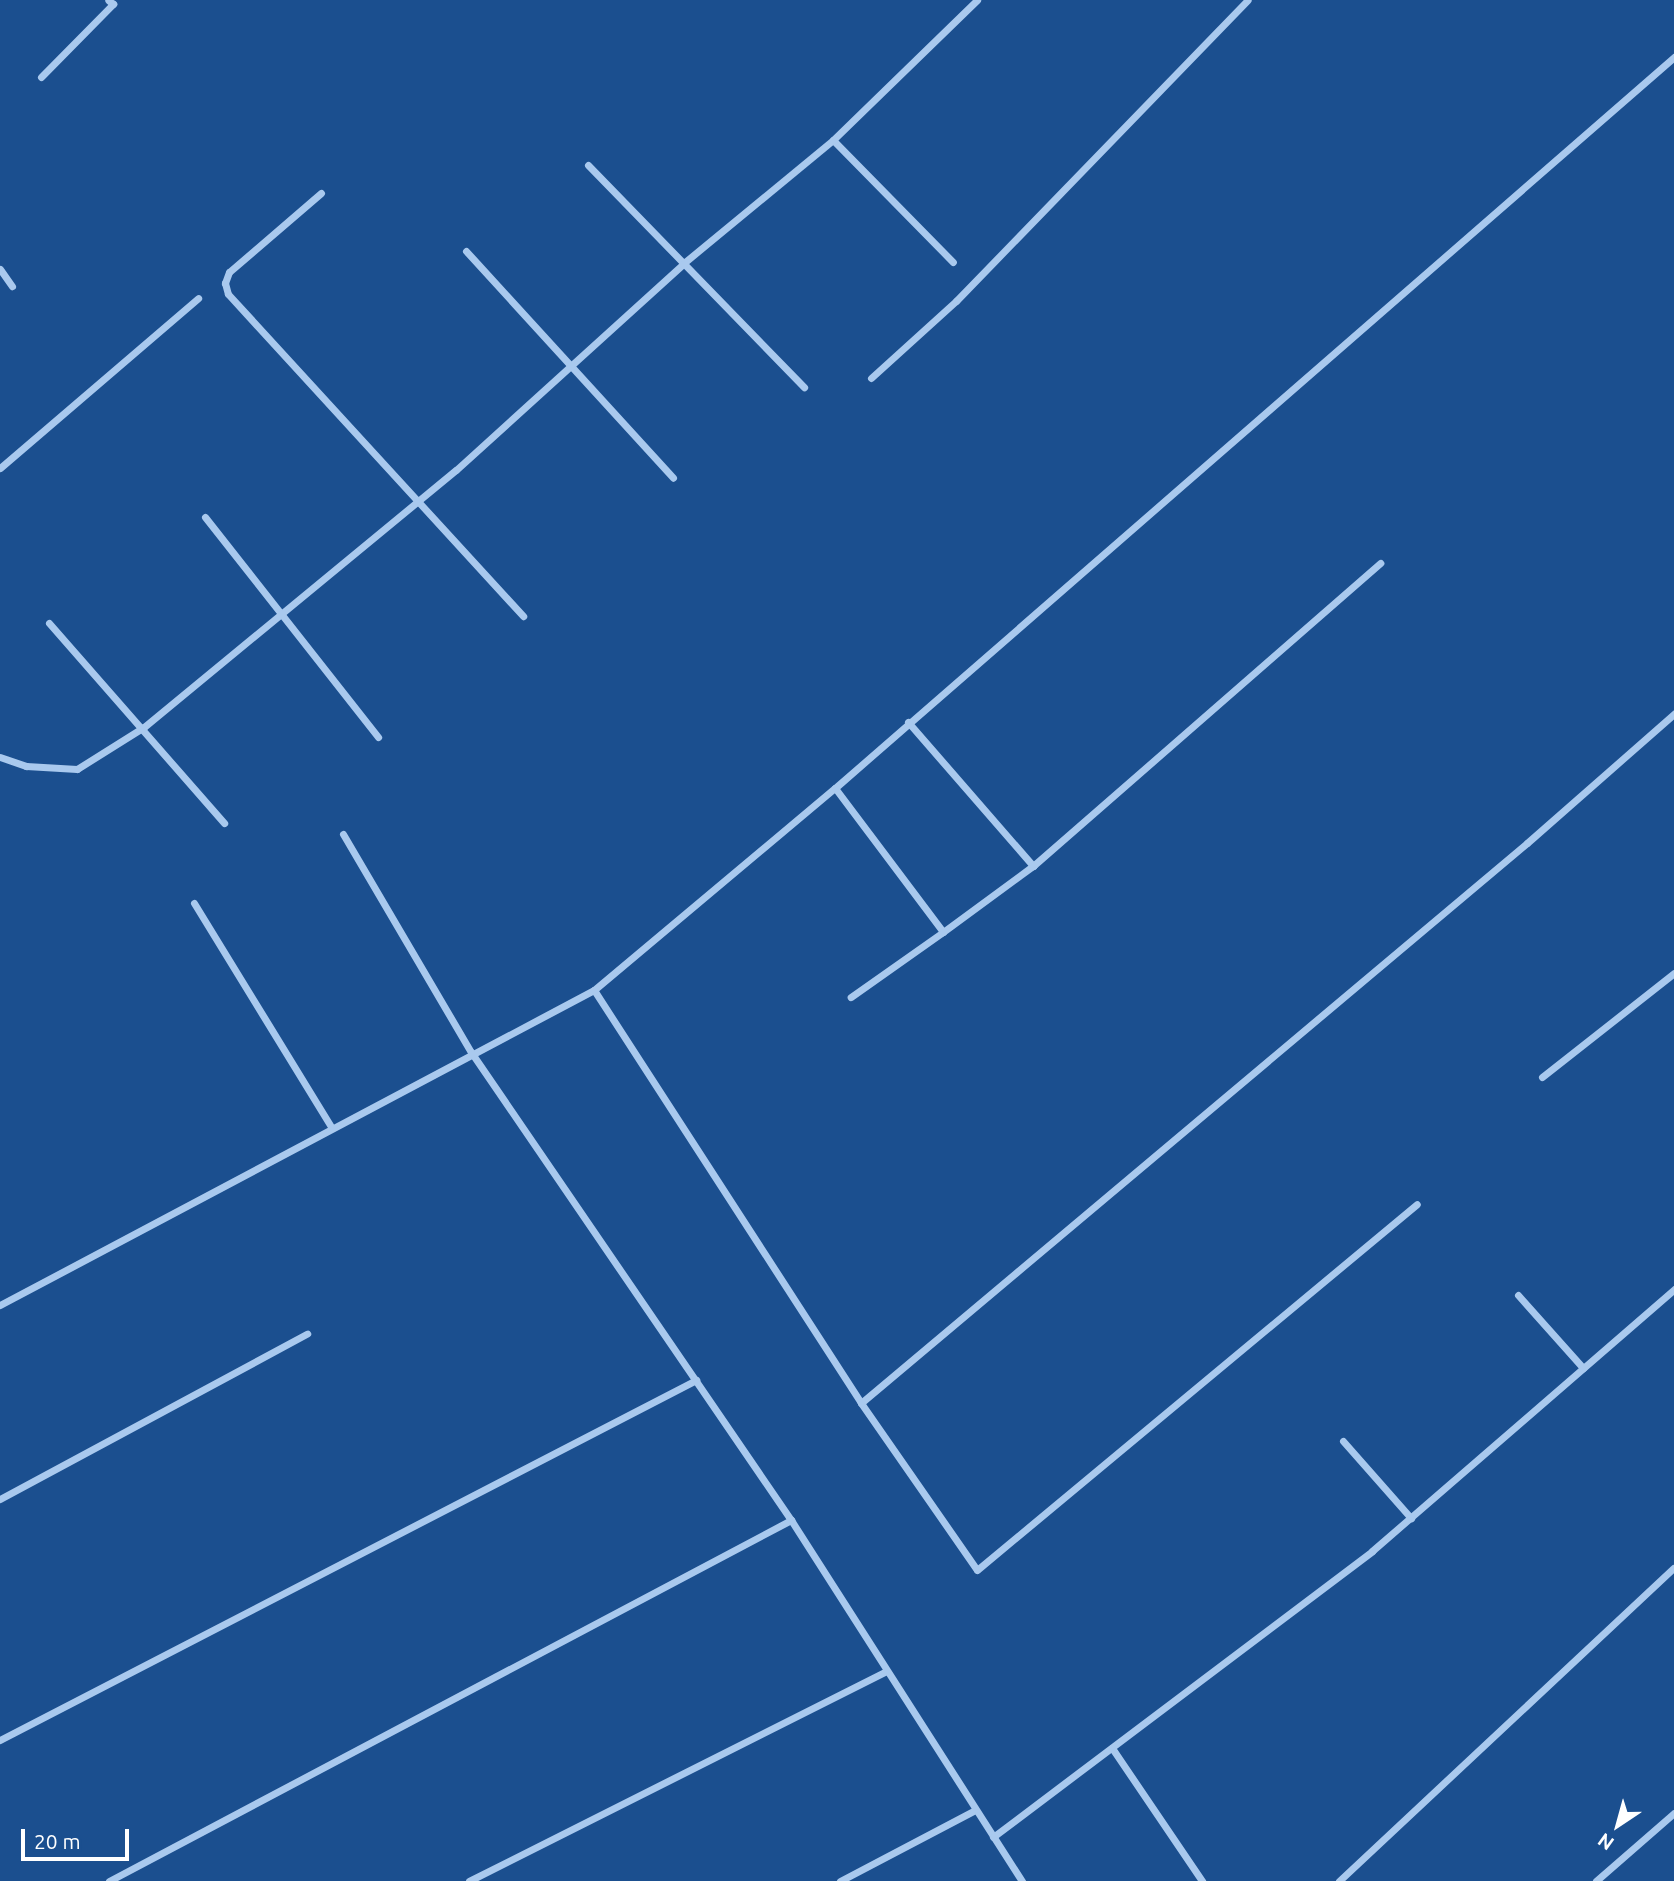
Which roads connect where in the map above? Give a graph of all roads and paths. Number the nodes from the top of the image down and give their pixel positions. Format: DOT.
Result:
graph roads {
  1 [pos="108,0"];
  2 [pos="977,0"];
  3 [pos="1248,0"];
  4 [pos="1674,57"];
  5 [pos="41,77"];
  6 [pos="833,140"];
  7 [pos="588,165"];
  8 [pos="321,193"];
  9 [pos="466,251"];
  10 [pos="685,262"];
  11 [pos="953,262"];
  12 [pos="0,269"];
  13 [pos="12,286"];
  14 [pos="198,298"];
  15 [pos="572,362"];
  16 [pos="871,378"];
  17 [pos="804,387"];
  18 [pos="0,468"];
  19 [pos="673,478"];
  20 [pos="421,501"];
  21 [pos="205,517"];
  22 [pos="1380,562"];
  23 [pos="285,613"];
  24 [pos="523,616"];
  25 [pos="49,622"];
  26 [pos="1674,714"];
  27 [pos="908,722"];
  28 [pos="144,727"];
  29 [pos="378,737"];
  30 [pos="0,757"];
  31 [pos="835,788"];
  32 [pos="224,823"];
  33 [pos="343,834"];
  34 [pos="1033,866"];
  35 [pos="194,903"];
  36 [pos="943,932"];
  37 [pos="1674,973"];
  38 [pos="594,990"];
  39 [pos="851,997"];
  40 [pos="471,1052"];
  41 [pos="1542,1077"];
  42 [pos="331,1127"];
  43 [pos="1417,1204"];
  44 [pos="1674,1289"];
  45 [pos="1518,1295"];
  46 [pos="0,1305"];
  47 [pos="307,1334"];
  48 [pos="1583,1368"];
  49 [pos="696,1380"];
  50 [pos="861,1403"];
  51 [pos="1343,1441"];
  52 [pos="0,1499"];
  53 [pos="1410,1518"];
  54 [pos="791,1520"];
  55 [pos="1674,1568"];
  56 [pos="885,1672"];
  57 [pos="0,1740"];
  58 [pos="1112,1748"];
  59 [pos="975,1810"];
  60 [pos="1674,1813"];
  61 [pos="993,1837"];
  62 [pos="109,1881"];
  63 [pos="469,1881"];
  64 [pos="840,1881"];
  65 [pos="1022,1881"];
  66 [pos="1202,1881"];
  67 [pos="1339,1881"];
  68 [pos="1596,1881"];
  1 -- 5 [label="street"];
  2 -- 6 [label="street"];
  3 -- 16 [label="street"];
  4 -- 27 [label="street"];
  6 -- 10 [label="street"];
  6 -- 11 [label="street"];
  7 -- 10 [label="street"];
  8 -- 20 [label="street"];
  9 -- 15 [label="street"];
  10 -- 15 [label="street"];
  10 -- 17 [label="street"];
  12 -- 13 [label="street"];
  14 -- 18 [label="street"];
  15 -- 19 [label="street"];
  15 -- 20 [label="street"];
  20 -- 23 [label="street"];
  20 -- 24 [label="street"];
  21 -- 23 [label="street"];
  22 -- 34 [label="street"];
  23 -- 28 [label="street"];
  23 -- 29 [label="street"];
  25 -- 28 [label="street"];
  26 -- 50 [label="street"];
  27 -- 31 [label="street"];
  27 -- 34 [label="street"];
  28 -- 30 [label="street"];
  28 -- 32 [label="street"];
  31 -- 36 [label="street"];
  31 -- 38 [label="street"];
  33 -- 40 [label="street"];
  34 -- 36 [label="street"];
  35 -- 42 [label="street"];
  36 -- 39 [label="street"];
  37 -- 41 [label="street"];
  38 -- 40 [label="street"];
  38 -- 50 [label="street"];
  40 -- 42 [label="street"];
  40 -- 49 [label="street"];
  42 -- 46 [label="street"];
  43 -- 50 [label="street"];
  44 -- 48 [label="street"];
  45 -- 48 [label="street"];
  47 -- 52 [label="street"];
  48 -- 53 [label="street"];
  49 -- 54 [label="street"];
  49 -- 57 [label="street"];
  51 -- 53 [label="street"];
  53 -- 58 [label="street"];
  54 -- 56 [label="street"];
  54 -- 62 [label="street"];
  55 -- 67 [label="street"];
  56 -- 59 [label="street"];
  56 -- 63 [label="street"];
  58 -- 61 [label="street"];
  58 -- 66 [label="street"];
  59 -- 61 [label="street"];
  59 -- 64 [label="street"];
  60 -- 68 [label="street"];
  61 -- 65 [label="street"];
}
